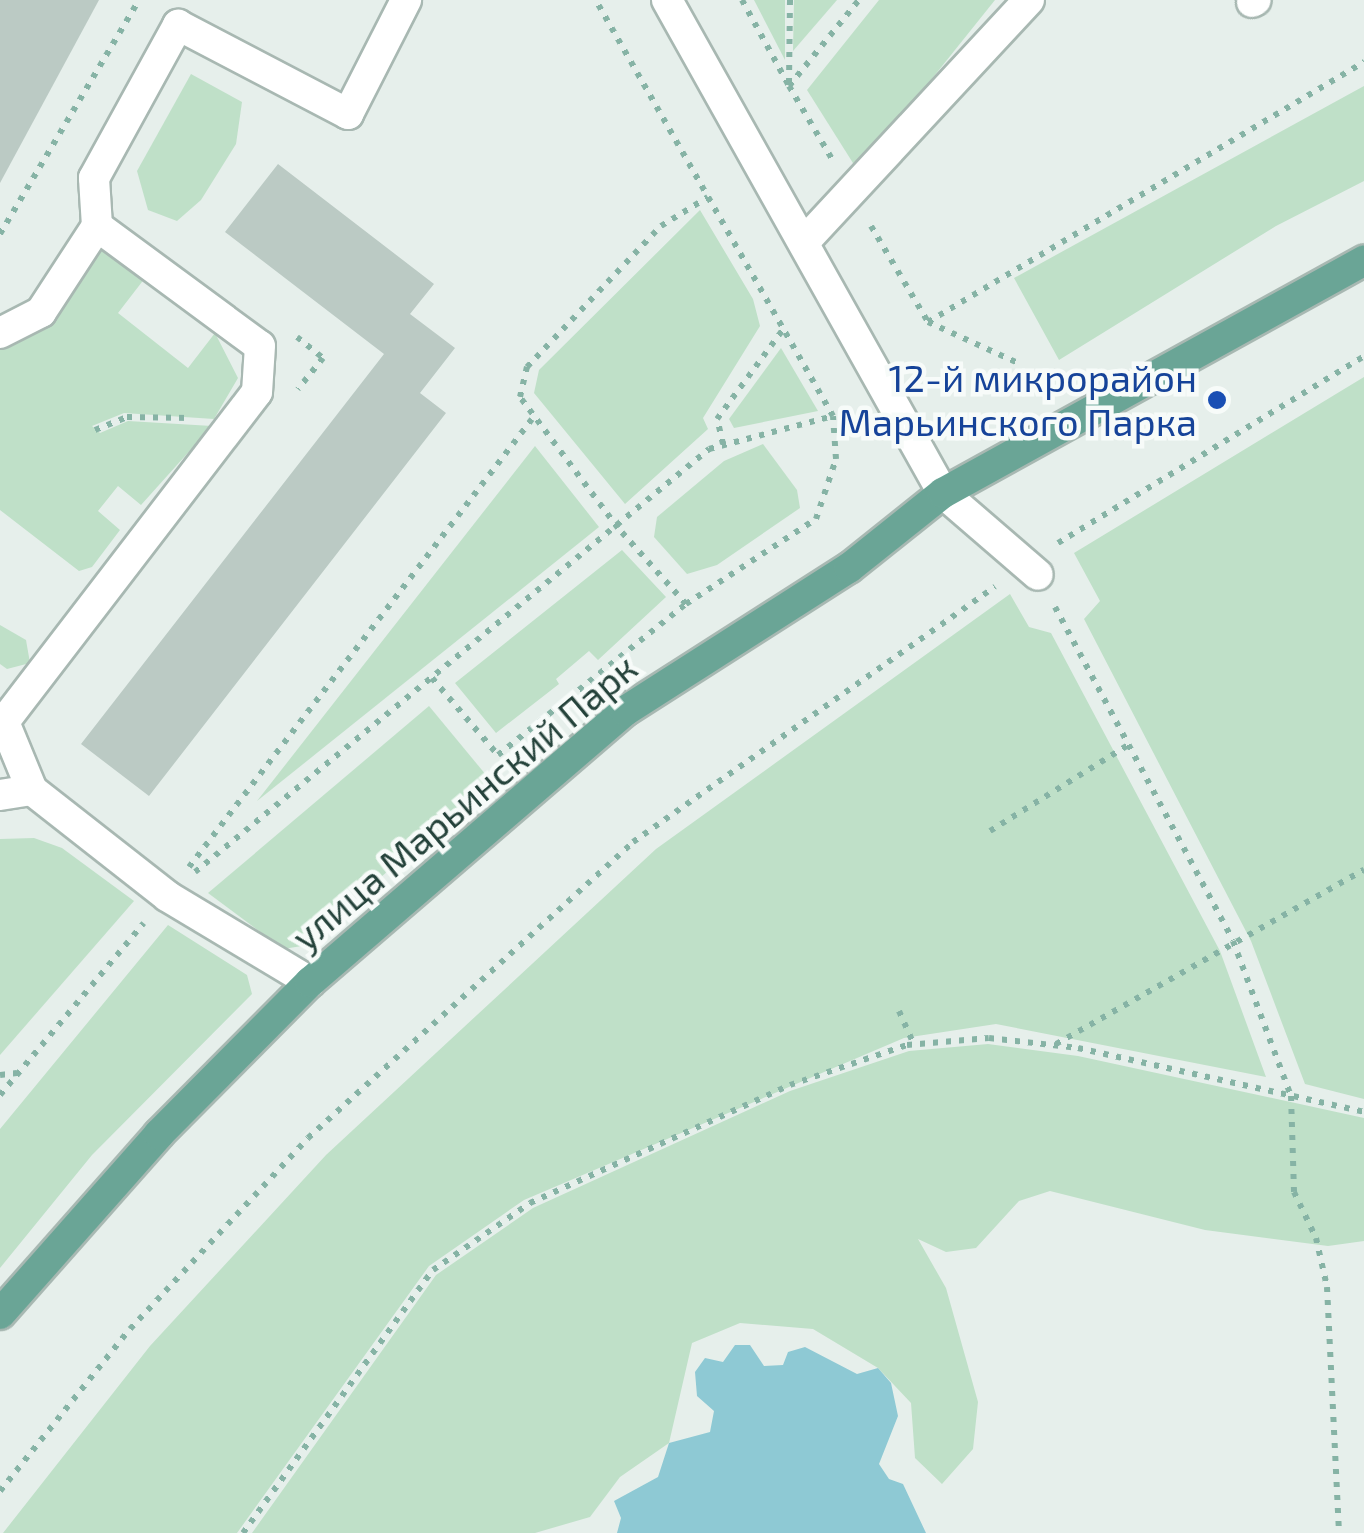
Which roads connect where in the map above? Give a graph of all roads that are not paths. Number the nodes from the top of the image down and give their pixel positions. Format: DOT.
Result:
graph roads {
  1 [pos="406,0"];
  2 [pos="667,0"];
  3 [pos="1030,0"];
  4 [pos="96,226"];
  5 [pos="805,241"];
  6 [pos="1364,260"];
  7 [pos="0,333"];
  8 [pos="943,493"];
  9 [pos="1032,570"];
  10 [pos="32,790"];
  11 [pos="0,795"];
  12 [pos="310,982"];
  13 [pos="0,1314"];
  1 -- 4 [label="street"];
  2 -- 5 [label="street"];
  3 -- 5 [label="street"];
  4 -- 7 [label="street"];
  4 -- 10 [label="street"];
  5 -- 8 [label="street"];
  6 -- 8 [label="main road, улица Марьинский Парк"];
  8 -- 9 [label="street"];
  8 -- 12 [label="main road, улица Марьинский Парк"];
  10 -- 11 [label="street"];
  10 -- 12 [label="street"];
  12 -- 13 [label="main road, улица Марьинский Парк"];
}
